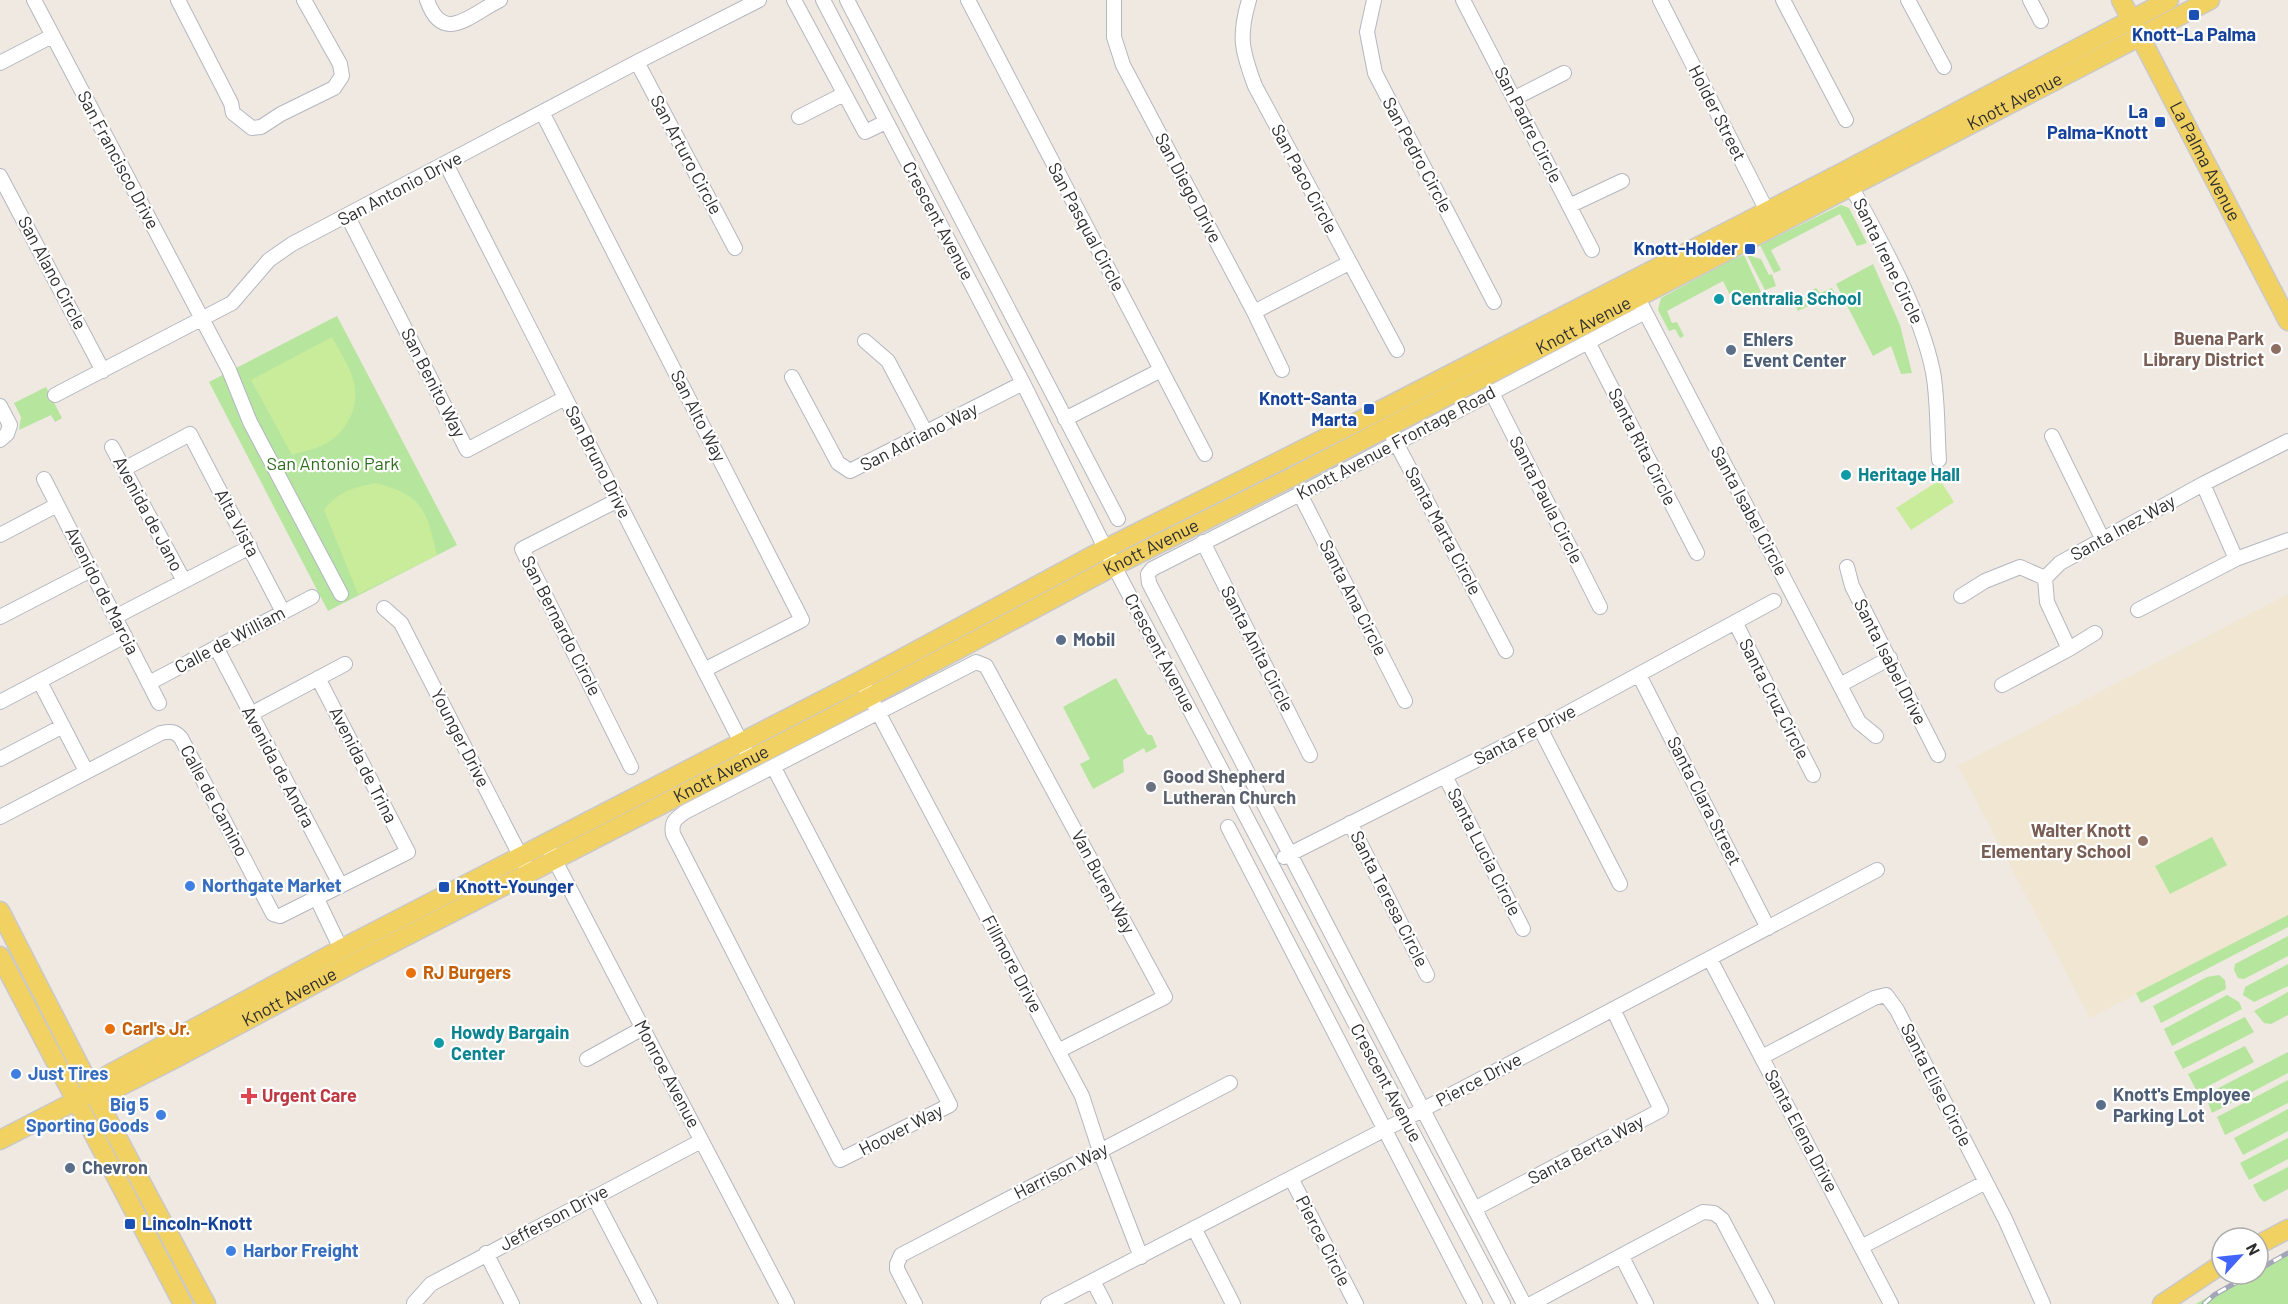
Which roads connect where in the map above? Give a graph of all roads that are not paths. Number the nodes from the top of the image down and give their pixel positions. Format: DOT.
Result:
graph roads {
  1 [pos="33,0"];
  2 [pos="178,0"];
  3 [pos="304,0"];
  4 [pos="427,0"];
  5 [pos="500,0"];
  6 [pos="759,0"];
  7 [pos="794,0"];
  8 [pos="847,0"];
  9 [pos="968,0"];
  10 [pos="1114,0"];
  11 [pos="1249,0"];
  12 [pos="1374,0"];
  13 [pos="1464,0"];
  14 [pos="1660,0"];
  15 [pos="1784,0"];
  16 [pos="1908,0"];
  17 [pos="2030,0"];
  18 [pos="2121,0"];
  19 [pos="2169,0"];
  20 [pos="2210,0"];
  21 [pos="829,2"];
  22 [pos="2131,19"];
  23 [pos="2041,21"];
  24 [pos="52,36"];
  25 [pos="2139,36"];
  26 [pos="637,62"];
  27 [pos="0,63"];
  28 [pos="1944,67"];
  29 [pos="1564,73"];
  30 [pos="844,94"];
  31 [pos="1515,98"];
  32 [pos="543,114"];
  33 [pos="799,117"];
  34 [pos="1846,120"];
  35 [pos="886,122"];
  36 [pos="446,164"];
  37 [pos="0,176"];
  38 [pos="1847,179"];
  39 [pos="1622,181"];
  40 [pos="1569,206"];
  41 [pos="348,217"];
  42 [pos="1770,219"];
  43 [pos="735,248"];
  44 [pos="1592,250"];
  45 [pos="1349,263"];
  46 [pos="1629,281"];
  47 [pos="1494,302"];
  48 [pos="1642,304"];
  49 [pos="1254,312"];
  50 [pos="202,320"];
  51 [pos="2288,321"];
  52 [pos="866,340"];
  53 [pos="1588,342"];
  54 [pos="1397,350"];
  55 [pos="1161,370"];
  56 [pos="1282,370"];
  57 [pos="103,371"];
  58 [pos="792,377"];
  59 [pos="1023,383"];
  60 [pos="1492,393"];
  61 [pos="55,396"];
  62 [pos="565,398"];
  63 [pos="0,406"];
  64 [pos="1065,419"];
  65 [pos="1388,427"];
  66 [pos="926,433"];
  67 [pos="2052,436"];
  68 [pos="0,440"];
  69 [pos="2288,441"];
  70 [pos="112,447"];
  71 [pos="1205,454"];
  72 [pos="1938,460"];
  73 [pos="124,469"];
  74 [pos="44,479"];
  75 [pos="2204,484"];
  76 [pos="1300,494"];
  77 [pos="618,500"];
  78 [pos="57,505"];
  79 [pos="1118,519"];
  80 [pos="0,535"];
  81 [pos="2103,540"];
  82 [pos="2288,540"];
  83 [pos="1203,542"];
  84 [pos="250,547"];
  85 [pos="1105,549"];
  86 [pos="1697,553"];
  87 [pos="2236,559"];
  88 [pos="1114,566"];
  89 [pos="1846,567"];
  90 [pos="91,570"];
  91 [pos="1148,574"];
  92 [pos="2044,579"];
  93 [pos="184,581"];
  94 [pos="341,594"];
  95 [pos="1961,596"];
  96 [pos="312,597"];
  97 [pos="1774,602"];
  98 [pos="1600,607"];
  99 [pos="384,608"];
  100 [pos="2138,610"];
  101 [pos="283,612"];
  102 [pos="0,617"];
  103 [pos="115,617"];
  104 [pos="1735,622"];
  105 [pos="959,628"];
  106 [pos="2095,633"];
  107 [pos="125,636"];
  108 [pos="967,644"];
  109 [pos="216,647"];
  110 [pos="2069,649"];
  111 [pos="1506,651"];
  112 [pos="1890,658"];
  113 [pos="345,664"];
  114 [pos="704,669"];
  115 [pos="1639,675"];
  116 [pos="318,678"];
  117 [pos="861,680"];
  118 [pos="40,682"];
  119 [pos="149,683"];
  120 [pos="1840,685"];
  121 [pos="2002,685"];
  122 [pos="1405,701"];
  123 [pos="0,702"];
  124 [pos="159,703"];
  125 [pos="874,704"];
  126 [pos="250,714"];
  127 [pos="63,726"];
  128 [pos="1540,728"];
  129 [pos="1876,736"];
  130 [pos="742,742"];
  131 [pos="1310,755"];
  132 [pos="1938,755"];
  133 [pos="0,759"];
  134 [pos="750,759"];
  135 [pos="632,767"];
  136 [pos="774,768"];
  137 [pos="86,771"];
  138 [pos="1813,775"];
  139 [pos="1445,776"];
  140 [pos="0,817"];
  141 [pos="1350,823"];
  142 [pos="1228,827"];
  143 [pos="550,851"];
  144 [pos="1291,854"];
  145 [pos="521,856"];
  146 [pos="1272,864"];
  147 [pos="1877,870"];
  148 [pos="529,873"];
  149 [pos="1620,885"];
  150 [pos="341,886"];
  151 [pos="317,899"];
  152 [pos="0,911"];
  153 [pos="1768,928"];
  154 [pos="1523,929"];
  155 [pos="341,949"];
  156 [pos="0,956"];
  157 [pos="1710,959"];
  158 [pos="350,965"];
  159 [pos="1427,975"];
  160 [pos="1613,1009"];
  161 [pos="643,1028"];
  162 [pos="1058,1051"];
  163 [pos="1762,1057"];
  164 [pos="587,1059"];
  165 [pos="1230,1083"];
  166 [pos="93,1092"];
  167 [pos="75,1101"];
  168 [pos="1424,1109"];
  169 [pos="1405,1119"];
  170 [pos="1386,1129"];
  171 [pos="0,1140"];
  172 [pos="701,1141"];
  173 [pos="1100,1151"];
  174 [pos="1291,1178"];
  175 [pos="1986,1182"];
  176 [pos="594,1197"];
  177 [pos="1476,1208"];
  178 [pos="1194,1228"];
  179 [pos="2288,1229"];
  180 [pos="2270,1239"];
  181 [pos="1861,1246"];
  182 [pos="486,1253"];
  183 [pos="1141,1257"];
  184 [pos="1622,1257"];
  185 [pos="2210,1272"];
  186 [pos="1092,1281"];
  187 [pos="414,1303"];
  188 [pos="183,1304"];
  189 [pos="206,1304"];
  190 [pos="512,1304"];
  191 [pos="650,1304"];
  192 [pos="786,1304"];
  193 [pos="915,1304"];
  194 [pos="1048,1304"];
  195 [pos="1105,1304"];
  196 [pos="1233,1304"];
  197 [pos="1356,1304"];
  198 [pos="1475,1304"];
  199 [pos="1503,1304"];
  200 [pos="1524,1304"];
  201 [pos="1531,1304"];
  202 [pos="1646,1304"];
  203 [pos="1767,1304"];
  204 [pos="1891,1304"];
  205 [pos="2043,1304"];
  206 [pos="2162,1304"];
  1 -- 24 [label="street, San Francisco Drive"];
  2 -- 3 [label="street"];
  4 -- 5 [label="street"];
  6 -- 26 [label="street, San Antonio Drive"];
  7 -- 30 [label="street"];
  8 -- 64 [label="street"];
  9 -- 55 [label="street, San Pasqual Circle"];
  10 -- 49 [label="street, San Diego Drive"];
  11 -- 45 [label="street, San Paco Circle"];
  12 -- 47 [label="street, San Pedro Circle"];
  13 -- 31 [label="street, San Padre Circle"];
  14 -- 42 [label="street, Holder Street"];
  15 -- 34 [label="street"];
  16 -- 28 [label="street"];
  17 -- 23 [label="street"];
  18 -- 22 [label="main road, La Palma Avenue"];
  19 -- 22 [label="main road, Knott Avenue"];
  20 -- 25 [label="main road, Knott Avenue"];
  21 -- 35 [label="street, Crescent Avenue"];
  22 -- 25 [label="main road, La Palma Avenue"];
  22 -- 38 [label="main road, Knott Avenue"];
  24 -- 27 [label="street"];
  24 -- 50 [label="street, San Francisco Drive"];
  25 -- 38 [label="main road, Knott Avenue"];
  25 -- 51 [label="main road, La Palma Avenue"];
  26 -- 32 [label="street, San Antonio Drive"];
  26 -- 43 [label="street, San Arturo Circle"];
  29 -- 31 [label="street"];
  30 -- 33 [label="street"];
  30 -- 35 [label="street"];
  31 -- 40 [label="street, San Padre Circle"];
  32 -- 36 [label="street, San Antonio Drive"];
  32 -- 114 [label="street, San Alto Way"];
  35 -- 59 [label="street, Crescent Avenue"];
  36 -- 41 [label="street, San Antonio Drive"];
  36 -- 62 [label="street, San Bruno Drive"];
  37 -- 57 [label="street, San Alano Circle"];
  38 -- 42 [label="main road, Knott Avenue"];
  38 -- 72 [label="street, Santa Irene Circle"];
  39 -- 40 [label="street"];
  40 -- 44 [label="street, San Padre Circle"];
  41 -- 50 [label="street, San Antonio Drive"];
  41 -- 62 [label="street, San Benito Way"];
  42 -- 46 [label="main road, Knott Avenue"];
  42 -- 48 [label="main road, Knott Avenue"];
  45 -- 49 [label="street"];
  45 -- 54 [label="street, San Paco Circle"];
  46 -- 48 [label="street, Santa Isabel Circle"];
  46 -- 65 [label="main road, Knott Avenue"];
  48 -- 53 [label="street, Knott Avenue Frontage Road"];
  48 -- 65 [label="main road, Knott Avenue"];
  48 -- 120 [label="street, Santa Isabel Circle"];
  49 -- 56 [label="street, San Diego Drive"];
  50 -- 57 [label="street, San Antonio Drive"];
  50 -- 94 [label="street, San Francisco Drive"];
  52 -- 66 [label="street"];
  53 -- 60 [label="street, Knott Avenue Frontage Road"];
  53 -- 86 [label="street, Santa Rita Circle"];
  55 -- 64 [label="street"];
  55 -- 71 [label="street, San Pasqual Circle"];
  57 -- 61 [label="street, San Antonio Drive"];
  58 -- 66 [label="street, San Adriano Way"];
  59 -- 66 [label="street, San Adriano Way"];
  59 -- 85 [label="street, Crescent Avenue"];
  60 -- 65 [label="street, Knott Avenue Frontage Road"];
  60 -- 98 [label="street, Santa Paula Circle"];
  62 -- 77 [label="street, San Bruno Drive"];
  63 -- 68 [label="street"];
  64 -- 79 [label="street"];
  65 -- 76 [label="street, Knott Avenue Frontage Road"];
  65 -- 85 [label="main road, Knott Avenue"];
  65 -- 88 [label="main road, Knott Avenue"];
  65 -- 111 [label="street, Santa Marta Circle"];
  67 -- 81 [label="street"];
  69 -- 75 [label="street, Santa Inez Way"];
  70 -- 73 [label="street, Avenida de Jano"];
  73 -- 84 [label="street, Alta Vista"];
  73 -- 93 [label="street, Avenida de Jano"];
  74 -- 78 [label="street, Avenido de Marcia"];
  75 -- 81 [label="street, Santa Inez Way"];
  75 -- 87 [label="street"];
  76 -- 83 [label="street, Knott Avenue Frontage Road"];
  76 -- 122 [label="street, Santa Ana Circle"];
  77 -- 114 [label="street, San Bruno Drive"];
  77 -- 135 [label="street, San Bernardo Circle"];
  78 -- 80 [label="street"];
  78 -- 90 [label="street, Avenido de Marcia"];
  81 -- 92 [label="street, Santa Inez Way"];
  82 -- 87 [label="street"];
  83 -- 91 [label="street, Knott Avenue Frontage Road"];
  83 -- 131 [label="street, Santa Anita Circle"];
  84 -- 93 [label="street"];
  84 -- 101 [label="street, Alta Vista"];
  85 -- 88 [label="street, Crescent Avenue"];
  85 -- 105 [label="main road, Knott Avenue"];
  87 -- 100 [label="street"];
  88 -- 108 [label="main road, Knott Avenue"];
  88 -- 146 [label="street, Crescent Avenue"];
  89 -- 112 [label="street, Santa Isabel Drive"];
  90 -- 102 [label="street"];
  90 -- 103 [label="street, Avenido de Marcia"];
  91 -- 144 [label="street, Crescent Avenue"];
  92 -- 95 [label="street"];
  92 -- 110 [label="street"];
  93 -- 103 [label="street"];
  96 -- 101 [label="street, Calle de William"];
  97 -- 104 [label="street, Santa Fe Drive"];
  99 -- 145 [label="street, Younger Drive"];
  101 -- 109 [label="street, Calle de William"];
  103 -- 107 [label="street, Avenido de Marcia"];
  104 -- 115 [label="street, Santa Fe Drive"];
  104 -- 138 [label="street, Santa Cruz Circle"];
  105 -- 108 [label="main road"];
  105 -- 117 [label="main road, Knott Avenue"];
  106 -- 110 [label="street"];
  107 -- 118 [label="street"];
  107 -- 119 [label="street, Avenido de Marcia"];
  108 -- 125 [label="main road, Knott Avenue"];
  109 -- 119 [label="street, Calle de William"];
  109 -- 126 [label="street, Avenida de Andra"];
  110 -- 121 [label="street"];
  112 -- 120 [label="street"];
  112 -- 132 [label="street, Santa Isabel Drive"];
  113 -- 116 [label="street"];
  114 -- 130 [label="street, San Bruno Drive"];
  115 -- 128 [label="street, Santa Fe Drive"];
  115 -- 153 [label="street, Santa Clara Street"];
  116 -- 126 [label="street"];
  116 -- 150 [label="street, Avenida de Trina"];
  117 -- 125 [label="street, Fillmore Drive"];
  117 -- 130 [label="main road, Knott Avenue"];
  118 -- 123 [label="street"];
  118 -- 127 [label="street"];
  119 -- 124 [label="street, Avenido de Marcia"];
  120 -- 129 [label="street, Santa Isabel Circle"];
  125 -- 134 [label="main road, Knott Avenue"];
  125 -- 136 [label="street"];
  125 -- 162 [label="street, Fillmore Drive"];
  125 -- 162 [label="street, Van Buren Way"];
  126 -- 150 [label="street, Avenida de Andra"];
  127 -- 133 [label="street"];
  127 -- 137 [label="street"];
  128 -- 139 [label="street, Santa Fe Drive"];
  128 -- 149 [label="street"];
  130 -- 134 [label="street, San Bruno Drive"];
  130 -- 143 [label="main road, Knott Avenue"];
  134 -- 143 [label="main road, Knott Avenue"];
  136 -- 136 [label="street, Hoover Way"];
  137 -- 140 [label="street, Calle de Camino"];
  137 -- 151 [label="street, Calle de Camino"];
  139 -- 141 [label="street, Santa Fe Drive"];
  139 -- 154 [label="street, Santa Lucia Circle"];
  141 -- 144 [label="street, Santa Fe Drive"];
  141 -- 159 [label="street, Santa Teresa Circle"];
  142 -- 170 [label="street"];
  143 -- 145 [label="main road, Knott Avenue"];
  143 -- 148 [label="main road, Knott Avenue"];
  143 -- 161 [label="street, Monroe Avenue"];
  144 -- 146 [label="street, Santa Fe Drive"];
  144 -- 168 [label="street, Crescent Avenue"];
  145 -- 148 [label="street, Younger Drive"];
  145 -- 155 [label="main road, Knott Avenue"];
  146 -- 169 [label="street, Crescent Avenue"];
  147 -- 153 [label="street, Pierce Drive"];
  148 -- 158 [label="main road, Knott Avenue"];
  150 -- 151 [label="street"];
  151 -- 155 [label="street"];
  152 -- 166 [label="main road"];
  153 -- 157 [label="street, Pierce Drive"];
  155 -- 158 [label="main road"];
  155 -- 166 [label="main road, Knott Avenue"];
  156 -- 167 [label="main road"];
  157 -- 160 [label="street, Pierce Drive"];
  157 -- 163 [label="street, Santa Elena Drive"];
  158 -- 166 [label="main road, Knott Avenue"];
  160 -- 168 [label="street, Pierce Drive"];
  160 -- 177 [label="street, Santa Berta Way"];
  161 -- 164 [label="street"];
  161 -- 172 [label="street, Monroe Avenue"];
  162 -- 173 [label="street, Fillmore Drive"];
  163 -- 175 [label="street, Santa Elise Circle"];
  163 -- 181 [label="street, Santa Elena Drive"];
  165 -- 173 [label="street, Harrison Way"];
  166 -- 167 [label="main road, Knott Avenue"];
  166 -- 189 [label="main road"];
  167 -- 171 [label="main road, Knott Avenue"];
  167 -- 188 [label="main road"];
  168 -- 169 [label="street, Pierce Drive"];
  168 -- 177 [label="street, Crescent Avenue"];
  169 -- 170 [label="street, Pierce Drive"];
  169 -- 199 [label="street, Crescent Avenue"];
  170 -- 174 [label="street, Pierce Drive"];
  170 -- 198 [label="street"];
  172 -- 176 [label="street, Jefferson Drive"];
  172 -- 192 [label="street, Monroe Avenue"];
  173 -- 183 [label="street, Fillmore Drive"];
  173 -- 193 [label="street, Harrison Way"];
  174 -- 178 [label="street, Pierce Drive"];
  174 -- 197 [label="street, Pierce Circle"];
  175 -- 181 [label="street"];
  175 -- 205 [label="street, Santa Elise Circle"];
  176 -- 182 [label="street, Jefferson Drive"];
  176 -- 191 [label="street"];
  177 -- 200 [label="street, Crescent Avenue"];
  178 -- 183 [label="street, Pierce Drive"];
  178 -- 196 [label="street"];
  179 -- 180 [label="main road"];
  181 -- 204 [label="street, Santa Elena Drive"];
  182 -- 187 [label="street, Jefferson Drive"];
  182 -- 190 [label="street"];
  183 -- 186 [label="street, Pierce Drive"];
  184 -- 201 [label="street"];
  184 -- 202 [label="street"];
  184 -- 203 [label="street"];
  185 -- 206 [label="main road"];
  186 -- 194 [label="street, Pierce Drive"];
  186 -- 195 [label="street"];
}
